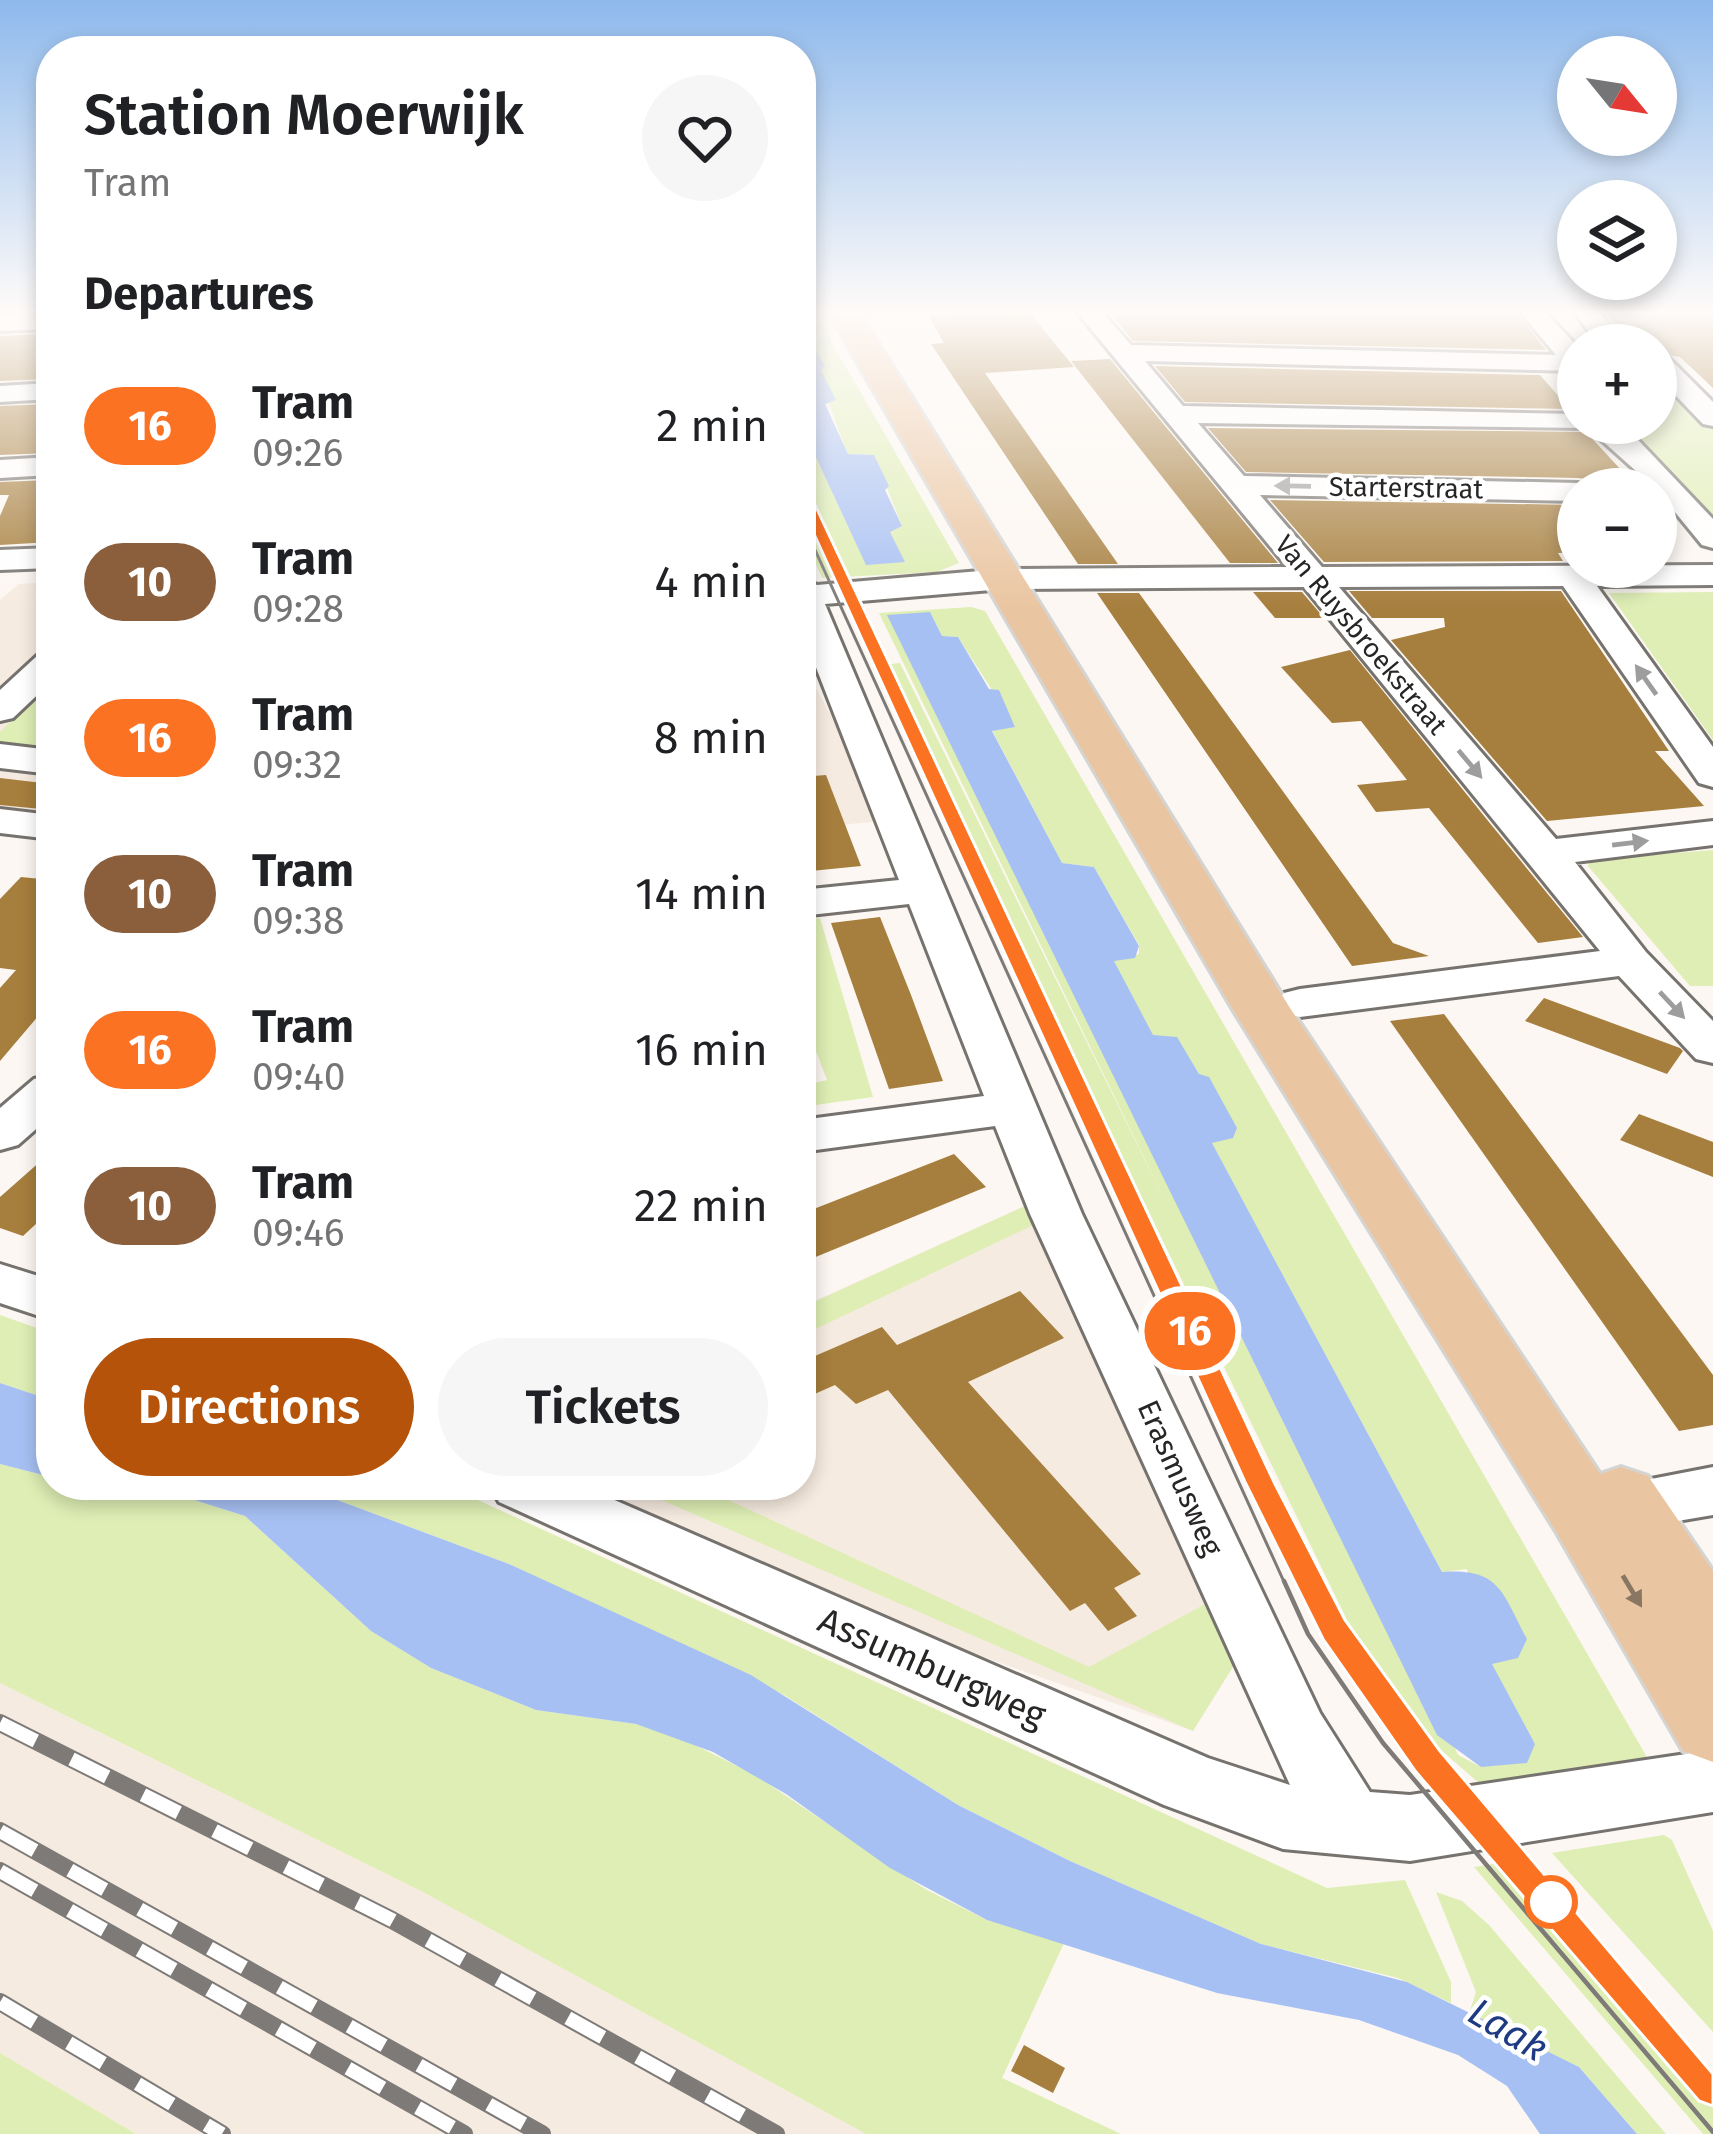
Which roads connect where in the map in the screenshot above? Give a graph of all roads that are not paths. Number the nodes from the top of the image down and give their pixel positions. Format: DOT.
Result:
graph roads {
  1 [pos="911,412"];
  2 [pos="930,412"];
  3 [pos="1171,412"];
  4 [pos="1173,414"];
  5 [pos="1557,423"];
  6 [pos="1621,444"];
  7 [pos="36,467"];
  8 [pos="1642,468"];
  9 [pos="0,469"];
  10 [pos="1233,485"];
  11 [pos="1557,491"];
  12 [pos="1677,504"];
  13 [pos="1713,538"];
  14 [pos="36,559"];
  15 [pos="0,560"];
  16 [pos="1713,575"];
  17 [pos="1677,576"];
  18 [pos="1557,577"];
  19 [pos="1313,578"];
  20 [pos="1029,583"];
  21 [pos="1582,588"];
  22 [pos="816,591"];
  23 [pos="816,627"];
  24 [pos="36,677"];
  25 [pos="0,710"];
  26 [pos="0,756"];
  27 [pos="36,760"];
  28 [pos="1713,775"];
  29 [pos="0,821"];
  30 [pos="36,825"];
  31 [pos="1713,833"];
  32 [pos="1546,853"];
  33 [pos="921,890"];
  34 [pos="816,901"];
  35 [pos="1630,961"];
  36 [pos="1300,1003"];
  37 [pos="1713,1049"];
  38 [pos="36,1103"];
  39 [pos="1013,1108"];
  40 [pos="0,1134"];
  41 [pos="816,1134"];
  42 [pos="0,1283"];
  43 [pos="36,1296"];
  44 [pos="1713,1491"];
  45 [pos="554,1500"];
  46 [pos="1605,1509"];
  47 [pos="1713,1637"];
  48 [pos="1713,1725"];
  49 [pos="1713,1781"];
  50 [pos="1352,1826"];
  1 -- 20 [label="main road"];
  2 -- 20 [label="main road"];
  3 -- 4 [label="street, Van Ruysbroekstraat"];
  4 -- 5 [label="street"];
  4 -- 10 [label="street, Van Ruysbroekstraat"];
  6 -- 8 [label="street"];
  7 -- 9 [label="street"];
  11 -- 10 [label="street, Starterstraat, one-way"];
  10 -- 19 [label="street, Van Ruysbroekstraat"];
  12 -- 13 [label="street"];
  14 -- 15 [label="street"];
  16 -- 17 [label="street"];
  18 -- 19 [label="street"];
  19 -- 20 [label="street"];
  19 -- 32 [label="street, Van Ruysbroekstraat, one-way"];
  20 -- 22 [label="street"];
  20 -- 36 [label="main road"];
  20 -- 46 [label="main road"];
  28 -- 21 [label="street, one-way"];
  23 -- 33 [label="street, Erasmusweg"];
  24 -- 25 [label="street"];
  26 -- 27 [label="street"];
  29 -- 30 [label="street"];
  32 -- 31 [label="street, one-way"];
  32 -- 35 [label="street, Van Ruysbroekstraat"];
  33 -- 34 [label="street"];
  33 -- 39 [label="street, Erasmusweg"];
  35 -- 36 [label="street"];
  35 -- 37 [label="street, Van Ruysbroekstraat, one-way"];
  36 -- 46 [label="main road"];
  38 -- 40 [label="street"];
  39 -- 41 [label="street"];
  39 -- 50 [label="street, Erasmusweg"];
  42 -- 43 [label="street"];
  44 -- 46 [label="street"];
  45 -- 50 [label="street, Assumburgweg"];
  46 -- 47 [label="main road"];
  46 -- 48 [label="main road, one-way"];
  49 -- 50 [label="street"];
}
